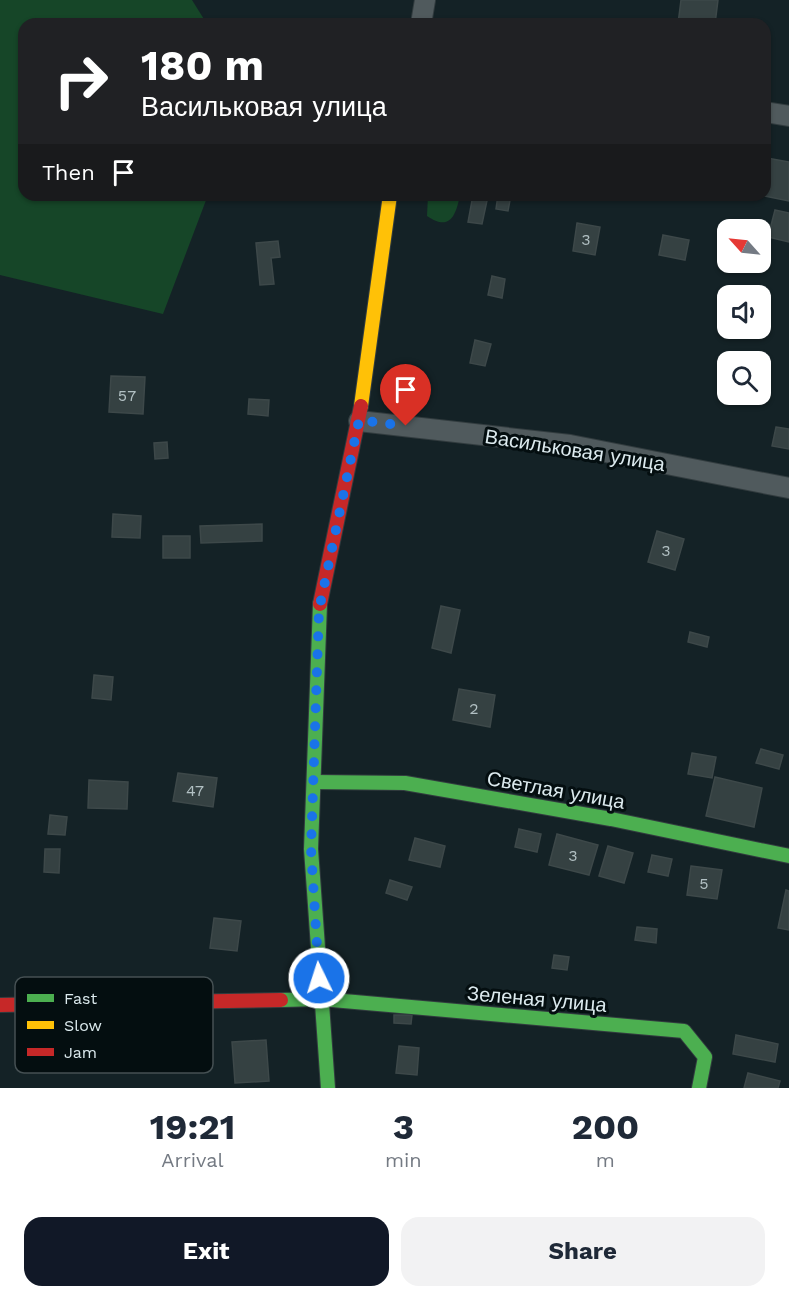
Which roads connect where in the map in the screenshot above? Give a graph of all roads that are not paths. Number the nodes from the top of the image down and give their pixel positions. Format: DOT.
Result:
graph roads {
  1 [pos="425,0"];
  2 [pos="422,18"];
  3 [pos="771,113"];
  4 [pos="789,116"];
  5 [pos="389,201"];
  6 [pos="359,420"];
  7 [pos="789,488"];
  8 [pos="314,782"];
  9 [pos="789,856"];
  10 [pos="321,999"];
  11 [pos="213,1001"];
  12 [pos="0,1005"];
  13 [pos="15,1005"];
  14 [pos="328,1088"];
  15 [pos="699,1088"];
  1 -- 2 [label="street"];
  3 -- 4 [label="street"];
  5 -- 6 [label="street"];
  6 -- 7 [label="street, Васильковая улица"];
  6 -- 8 [label="street"];
  8 -- 9 [label="street, Светлая улица"];
  8 -- 10 [label="street"];
  10 -- 11 [label="street, Зеленая улица"];
  10 -- 14 [label="street"];
  10 -- 15 [label="street, Зеленая улица"];
  12 -- 13 [label="street, Зеленая улица"];
}
